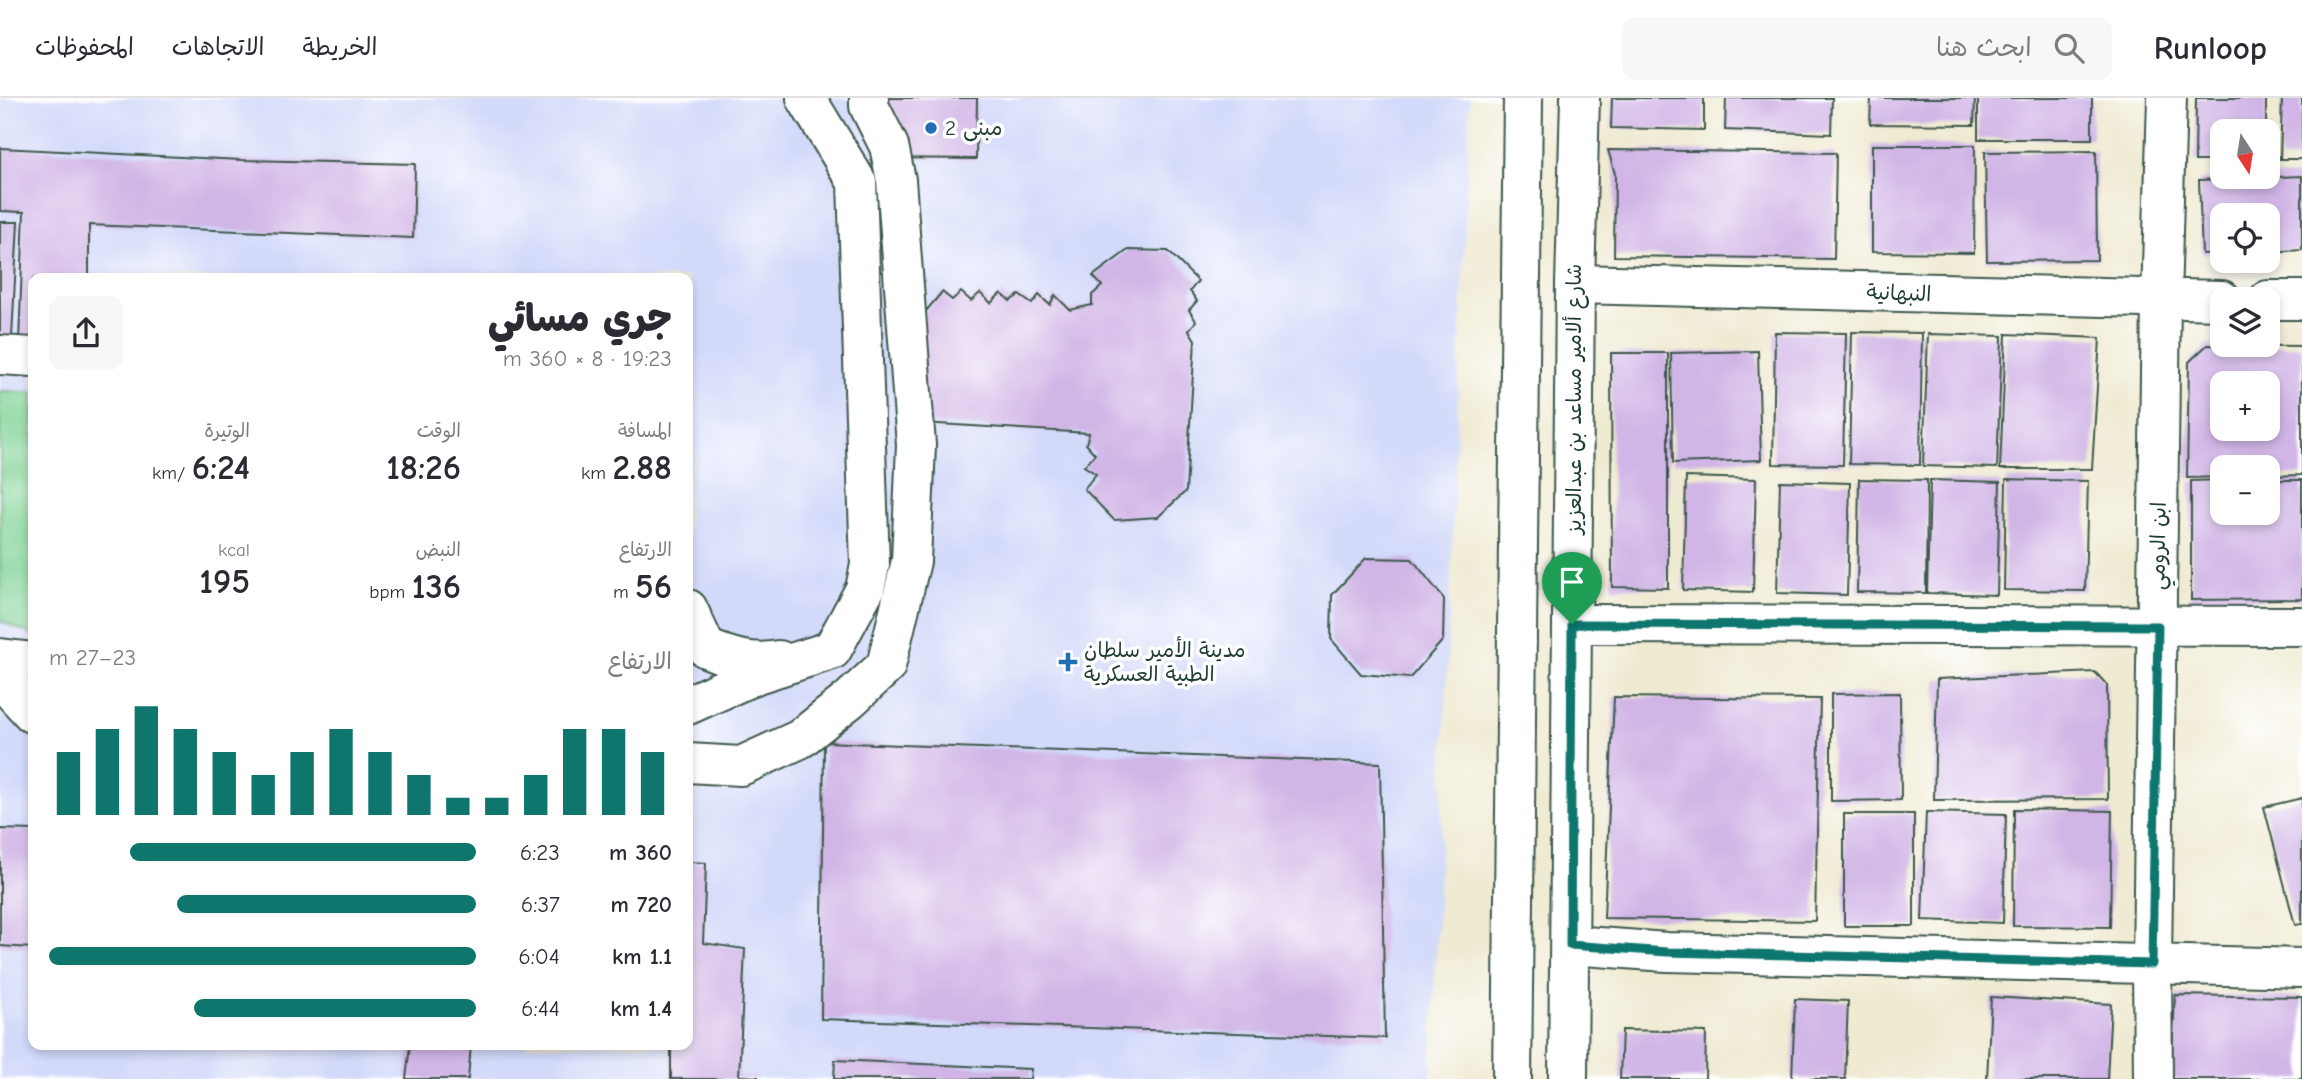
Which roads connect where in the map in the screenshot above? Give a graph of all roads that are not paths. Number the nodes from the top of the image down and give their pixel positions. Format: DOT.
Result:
graph roads {
  1 [pos="806,98"];
  2 [pos="869,98"];
  3 [pos="1523,98"];
  4 [pos="1580,98"];
  5 [pos="2167,98"];
  6 [pos="1575,284"];
  7 [pos="2161,300"];
  8 [pos="2210,300"];
  9 [pos="2280,300"];
  10 [pos="2302,300"];
  11 [pos="0,355"];
  12 [pos="28,357"];
  13 [pos="693,620"];
  14 [pos="1572,624"];
  15 [pos="2158,626"];
  16 [pos="2302,626"];
  17 [pos="832,650"];
  18 [pos="0,659"];
  19 [pos="28,662"];
  20 [pos="0,678"];
  21 [pos="693,703"];
  22 [pos="28,709"];
  23 [pos="693,763"];
  24 [pos="1570,945"];
  25 [pos="2152,964"];
  26 [pos="2302,968"];
  27 [pos="1568,1070"];
  28 [pos="1512,1072"];
  29 [pos="2153,1079"];
  1 -- 17 [label="street"];
  2 -- 23 [label="street"];
  3 -- 28 [label="street"];
  4 -- 6 [label="street, شارع ألامير مساعد بن عبدالعزيز"];
  5 -- 7 [label="street, ابن الرومي"];
  6 -- 7 [label="street, النبهانية"];
  6 -- 14 [label="street, شارع ألامير مساعد بن عبدالعزيز"];
  7 -- 8 [label="street, النبهانية"];
  7 -- 15 [label="street, ابن الرومي"];
  9 -- 10 [label="street"];
  11 -- 12 [label="street"];
  13 -- 17 [label="street"];
  14 -- 15 [label="street"];
  14 -- 24 [label="street, شارع ألامير مساعد بن عبدالعزيز"];
  15 -- 16 [label="street"];
  15 -- 25 [label="street, ابن الرومي"];
  17 -- 21 [label="street"];
  18 -- 19 [label="street"];
  20 -- 22 [label="street"];
  24 -- 25 [label="street"];
  24 -- 27 [label="street, شارع ألامير مساعد بن عبدالعزيز"];
  25 -- 26 [label="street"];
  25 -- 29 [label="street, ابن الرومي"];
  27 -- 28 [label="street"];
}
